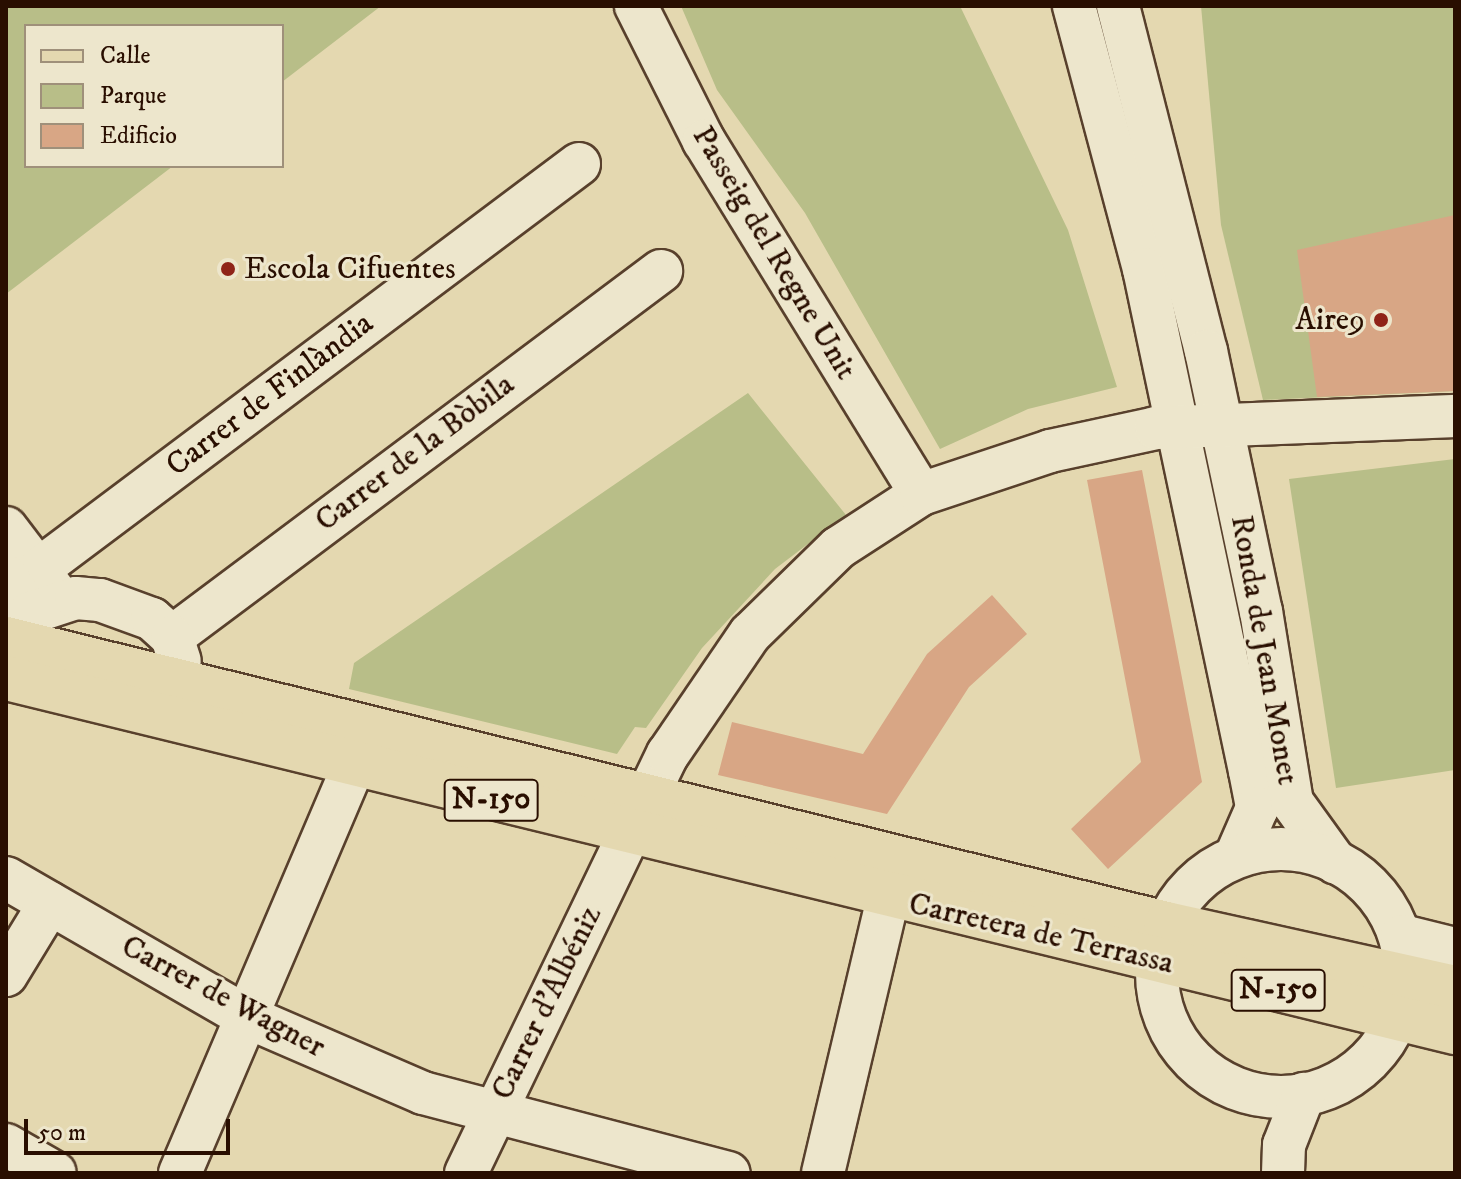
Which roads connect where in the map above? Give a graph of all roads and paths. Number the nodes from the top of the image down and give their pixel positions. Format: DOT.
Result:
graph roads {
  1 [pos="636,6"];
  2 [pos="1074,6"];
  3 [pos="1118,6"];
  4 [pos="579,164"];
  5 [pos="661,271"];
  6 [pos="1455,416"];
  7 [pos="1178,423"];
  8 [pos="1221,424"];
  9 [pos="921,494"];
  10 [pos="6,528"];
  11 [pos="22,625"];
  12 [pos="172,637"];
  13 [pos="182,681"];
  14 [pos="147,713"];
  15 [pos="354,765"];
  16 [pos="650,794"];
  17 [pos="629,833"];
  18 [pos="898,856"];
  19 [pos="1236,856"];
  20 [pos="1336,863"];
  21 [pos="6,878"];
  22 [pos="888,898"];
  23 [pos="50,903"];
  24 [pos="1402,936"];
  25 [pos="1161,942"];
  26 [pos="1455,949"];
  27 [pos="6,975"];
  28 [pos="1455,988"];
  29 [pos="245,1016"];
  30 [pos="1420,1016"];
  31 [pos="1304,1094"];
  32 [pos="1258,1097"];
  33 [pos="493,1115"];
  34 [pos="6,1145"];
  35 [pos="1284,1159"];
  36 [pos="55,1173"];
  37 [pos="180,1173"];
  38 [pos="466,1173"];
  39 [pos="729,1173"];
  40 [pos="823,1173"];
  1 -- 9 [label="street, Passeig del Regne Unit"];
  2 -- 7 [label="street, Ronda de Jean Monet"];
  3 -- 8 [label="street, Ronda de Jean Monet"];
  4 -- 11 [label="street, Carrer de Finlàndia"];
  5 -- 12 [label="street, Carrer de la Bòbila"];
  6 -- 8 [label="street"];
  7 -- 8 [label="street"];
  7 -- 9 [label="street"];
  7 -- 19 [label="street, Ronda de Jean Monet"];
  8 -- 20 [label="street, Ronda de Jean Monet"];
  9 -- 16 [label="street"];
  10 -- 11 [label="street"];
  11 -- 12 [label="street"];
  11 -- 13 [label="main road, Carretera de Terrassa / N-150"];
  11 -- 14 [label="main road, Carretera de Terrassa / N-150"];
  12 -- 13 [label="street"];
  13 -- 14 [label="street"];
  13 -- 16 [label="main road, Carretera de Terrassa / N-150"];
  14 -- 15 [label="main road, Carretera de Terrassa / N-150"];
  15 -- 17 [label="main road, Carretera de Terrassa / N-150"];
  15 -- 29 [label="street"];
  16 -- 17 [label="street"];
  16 -- 18 [label="main road, Carretera de Terrassa / N-150"];
  17 -- 22 [label="main road, Carretera de Terrassa / N-150"];
  17 -- 33 [label="street, Carrer d'Albéniz"];
  18 -- 22 [label="street"];
  18 -- 25 [label="main road, Carretera de Terrassa / N-150"];
  19 -- 20 [label="street"];
  19 -- 25 [label="street"];
  20 -- 24 [label="street"];
  21 -- 23 [label="street, Carrer de Wagner"];
  22 -- 25 [label="main road, Carretera de Terrassa / N-150"];
  22 -- 40 [label="street"];
  23 -- 27 [label="street"];
  23 -- 29 [label="street, Carrer de Wagner"];
  24 -- 26 [label="street"];
  24 -- 30 [label="street"];
  25 -- 30 [label="main road, Carretera de Terrassa / N-150"];
  25 -- 32 [label="street"];
  28 -- 30 [label="main road, Carretera de Terrassa / N-150"];
  29 -- 33 [label="street, Carrer de Wagner"];
  29 -- 37 [label="street"];
  30 -- 31 [label="street"];
  31 -- 32 [label="street"];
  31 -- 35 [label="street"];
  32 -- 35 [label="street"];
  33 -- 38 [label="street, Carrer d'Albéniz"];
  33 -- 39 [label="street, Carrer de Wagner"];
  34 -- 36 [label="street"];
}
